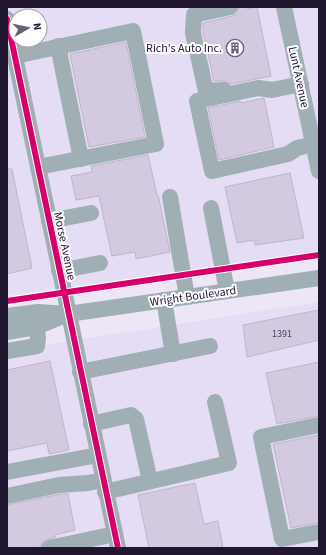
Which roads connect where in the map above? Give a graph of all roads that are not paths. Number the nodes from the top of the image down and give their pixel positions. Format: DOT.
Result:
graph roads {
  1 [pos="230,7"];
  2 [pos="284,7"];
  3 [pos="7,19"];
  4 [pos="58,46"];
  5 [pos="15,56"];
  6 [pos="300,79"];
  7 [pos="312,107"];
  8 [pos="314,144"];
  9 [pos="81,159"];
  10 [pos="38,167"];
  11 [pos="319,168"];
  12 [pos="170,197"];
  13 [pos="211,208"];
  14 [pos="91,213"];
  15 [pos="49,221"];
  16 [pos="100,263"];
  17 [pos="59,271"];
  18 [pos="319,278"];
  19 [pos="227,291"];
  20 [pos="187,297"];
  21 [pos="164,300"];
  22 [pos="68,314"];
  23 [pos="7,316"];
  24 [pos="35,320"];
  25 [pos="7,332"];
  26 [pos="210,346"];
  27 [pos="7,351"];
  28 [pos="173,354"];
  29 [pos="80,372"];
  30 [pos="215,402"];
  31 [pos="91,424"];
  32 [pos="319,425"];
  33 [pos="98,455"];
  34 [pos="7,472"];
  35 [pos="150,482"];
  36 [pos="104,486"];
  37 [pos="7,496"];
  38 [pos="319,532"];
  39 [pos="116,541"];
  40 [pos="49,548"];
  1 -- 6 [label="street"];
  2 -- 6 [label="street, Lunt Avenue"];
  3 -- 5 [label="street, Morse Avenue"];
  4 -- 5 [label="street"];
  4 -- 9 [label="street"];
  4 -- 9 [label="street"];
  5 -- 10 [label="street, Morse Avenue"];
  6 -- 7 [label="street, Lunt Avenue"];
  6 -- 8 [label="street"];
  7 -- 8 [label="street, Lunt Avenue"];
  8 -- 11 [label="street, Lunt Avenue"];
  9 -- 10 [label="street"];
  10 -- 15 [label="street, Morse Avenue"];
  12 -- 20 [label="street"];
  13 -- 19 [label="street"];
  14 -- 15 [label="street"];
  15 -- 17 [label="street, Morse Avenue"];
  16 -- 17 [label="street"];
  17 -- 22 [label="street, Morse Avenue"];
  18 -- 19 [label="street, Wright Boulevard"];
  19 -- 20 [label="street, Wright Boulevard"];
  20 -- 21 [label="street, Wright Boulevard"];
  21 -- 22 [label="street, Wright Boulevard"];
  21 -- 28 [label="street"];
  22 -- 24 [label="street, Wright Boulevard"];
  22 -- 29 [label="street, Morse Avenue"];
  23 -- 24 [label="street, Wright Boulevard"];
  24 -- 25 [label="street, Wright Boulevard"];
  24 -- 27 [label="street"];
  26 -- 28 [label="street"];
  28 -- 29 [label="street"];
  29 -- 31 [label="street, Morse Avenue"];
  30 -- 35 [label="street"];
  31 -- 33 [label="street, Morse Avenue"];
  31 -- 35 [label="street"];
  32 -- 38 [label="street"];
  33 -- 34 [label="street"];
  33 -- 36 [label="street, Morse Avenue"];
  35 -- 36 [label="street"];
  36 -- 37 [label="street"];
  36 -- 39 [label="street, Morse Avenue"];
  39 -- 40 [label="street"];
}
